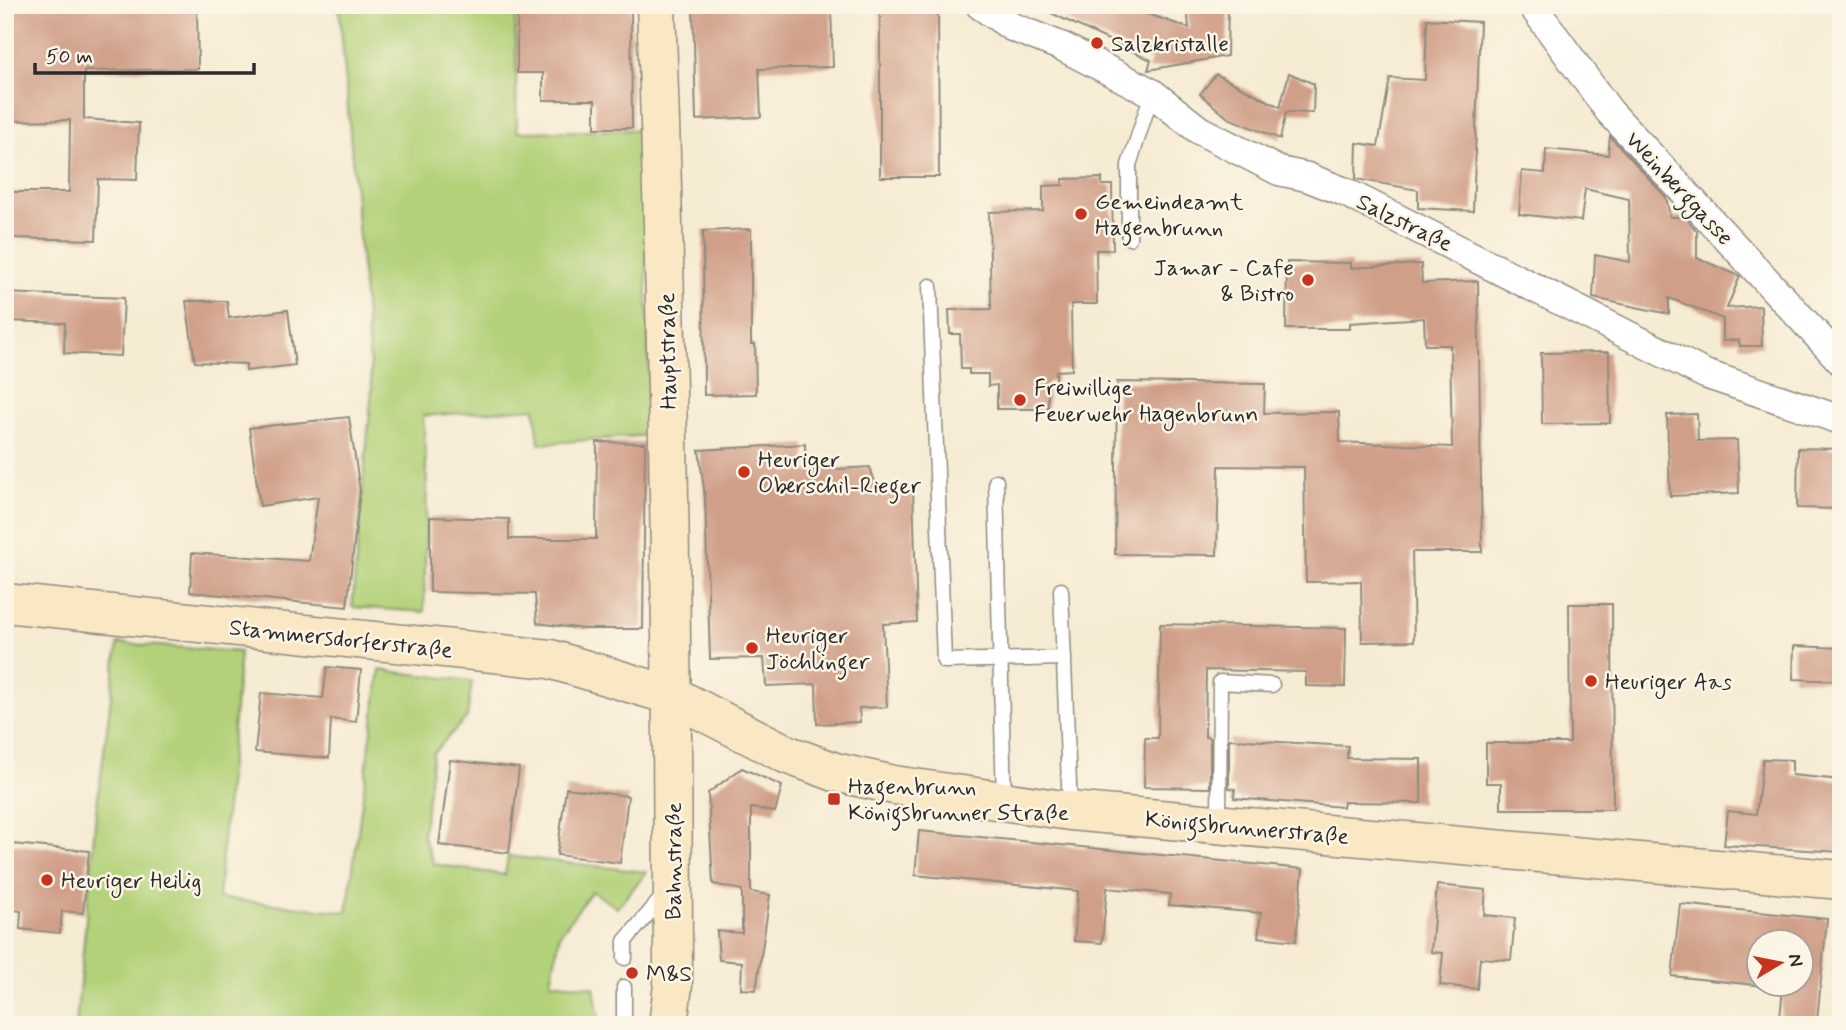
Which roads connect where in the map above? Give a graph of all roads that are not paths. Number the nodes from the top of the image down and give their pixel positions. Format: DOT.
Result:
graph roads {
  1 [pos="656,5"];
  2 [pos="980,5"];
  3 [pos="1532,5"];
  4 [pos="1152,93"];
  5 [pos="1129,238"];
  6 [pos="930,286"];
  7 [pos="1841,361"];
  8 [pos="1841,420"];
  9 [pos="996,481"];
  10 [pos="1061,590"];
  11 [pos="5,603"];
  12 [pos="1064,658"];
  13 [pos="1000,660"];
  14 [pos="1272,685"];
  15 [pos="673,696"];
  16 [pos="1004,801"];
  17 [pos="1070,811"];
  18 [pos="1219,824"];
  19 [pos="1841,880"];
  20 [pos="673,884"];
  21 [pos="625,958"];
  22 [pos="624,987"];
  23 [pos="624,1025"];
  24 [pos="668,1025"];
  1 -- 15 [label="street, Hauptstraße"];
  2 -- 4 [label="street, Salzstraße"];
  3 -- 7 [label="street, Weinberggasse"];
  4 -- 5 [label="lane"];
  4 -- 8 [label="street, Salzstraße"];
  6 -- 13 [label="lane"];
  9 -- 13 [label="lane"];
  10 -- 12 [label="lane"];
  11 -- 15 [label="street, Stammersdorferstraße"];
  12 -- 13 [label="lane"];
  12 -- 17 [label="lane"];
  13 -- 16 [label="lane"];
  14 -- 18 [label="lane"];
  15 -- 16 [label="street, Königsbrunnerstraße"];
  15 -- 20 [label="street, Bahnstraße"];
  16 -- 17 [label="street, Königsbrunnerstraße"];
  17 -- 18 [label="street, Königsbrunnerstraße"];
  18 -- 19 [label="street, Königsbrunnerstraße"];
  20 -- 21 [label="lane"];
  20 -- 24 [label="street, Bahnstraße"];
  22 -- 23 [label="lane"];
}
